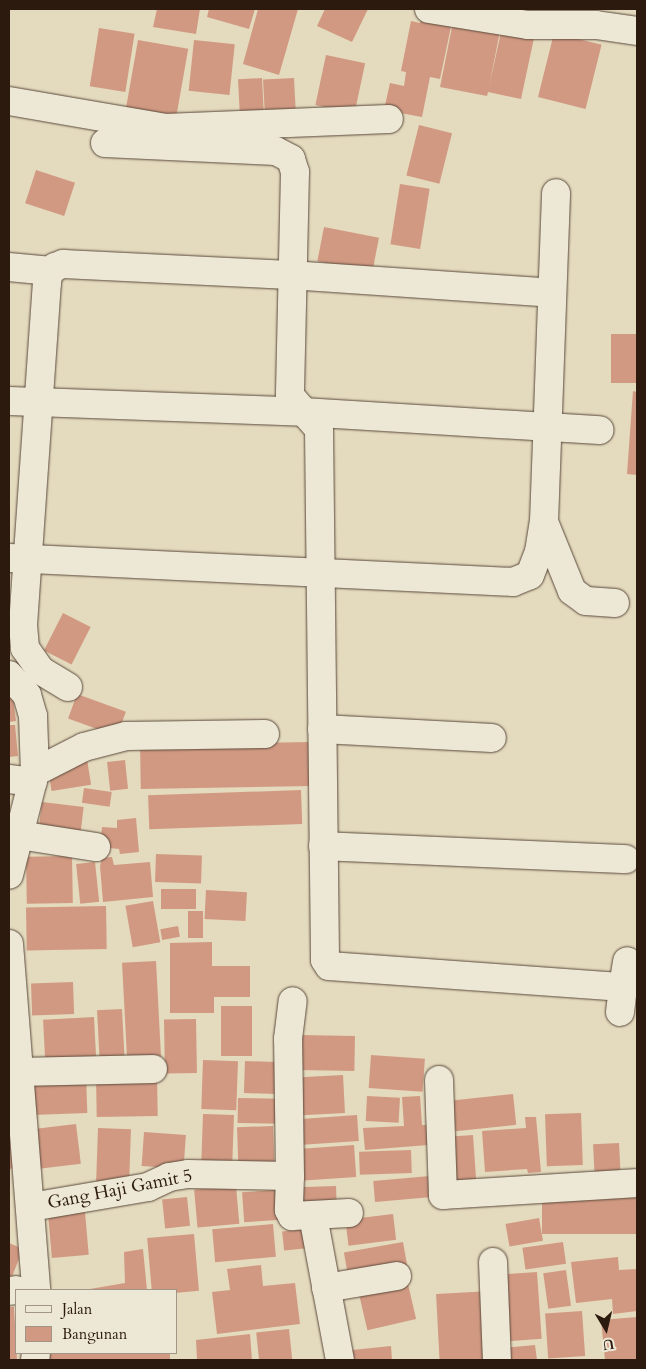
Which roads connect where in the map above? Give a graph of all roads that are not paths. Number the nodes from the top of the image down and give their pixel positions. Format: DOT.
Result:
graph roads {
  1 [pos="440,10"];
  2 [pos="637,31"];
  3 [pos="9,101"];
  4 [pos="389,119"];
  5 [pos="105,143"];
  6 [pos="556,193"];
  7 [pos="9,268"];
  8 [pos="51,271"];
  9 [pos="290,275"];
  10 [pos="551,293"];
  11 [pos="9,401"];
  12 [pos="39,402"];
  13 [pos="303,412"];
  14 [pos="549,428"];
  15 [pos="599,430"];
  16 [pos="544,522"];
  17 [pos="18,558"];
  18 [pos="321,573"];
  19 [pos="616,603"];
  20 [pos="9,676"];
  21 [pos="68,687"];
  22 [pos="322,729"];
  23 [pos="265,734"];
  24 [pos="492,738"];
  25 [pos="26,778"];
  26 [pos="19,835"];
  27 [pos="323,846"];
  28 [pos="96,847"];
  29 [pos="626,859"];
  30 [pos="9,875"];
  31 [pos="9,944"];
  32 [pos="624,987"];
  33 [pos="294,1001"];
  34 [pos="153,1069"];
  35 [pos="440,1080"];
  36 [pos="16,1081"];
  37 [pos="19,1176"];
  38 [pos="290,1176"];
  39 [pos="637,1183"];
  40 [pos="31,1207"];
  41 [pos="349,1213"];
  42 [pos="313,1216"];
  43 [pos="493,1262"];
  44 [pos="397,1276"];
  45 [pos="326,1288"];
  46 [pos="26,1289"];
  47 [pos="340,1360"];
  48 [pos="497,1360"];
  1 -- 2 [label="street"];
  3 -- 4 [label="street"];
  5 -- 9 [label="street"];
  6 -- 10 [label="street"];
  7 -- 8 [label="street"];
  8 -- 9 [label="street"];
  8 -- 12 [label="street"];
  9 -- 10 [label="street"];
  9 -- 13 [label="street"];
  10 -- 14 [label="street"];
  11 -- 12 [label="street"];
  12 -- 13 [label="street"];
  12 -- 17 [label="street"];
  13 -- 14 [label="street"];
  13 -- 18 [label="street"];
  14 -- 15 [label="street"];
  14 -- 16 [label="street"];
  16 -- 18 [label="street"];
  16 -- 19 [label="street"];
  17 -- 18 [label="street"];
  17 -- 21 [label="street"];
  18 -- 22 [label="street"];
  20 -- 25 [label="street"];
  22 -- 24 [label="street"];
  22 -- 27 [label="street"];
  23 -- 25 [label="street"];
  25 -- 26 [label="street"];
  26 -- 28 [label="street"];
  26 -- 30 [label="street"];
  27 -- 29 [label="street"];
  27 -- 32 [label="street"];
  31 -- 36 [label="street"];
  33 -- 38 [label="street"];
  34 -- 36 [label="street"];
  35 -- 39 [label="street"];
  36 -- 37 [label="street"];
  37 -- 40 [label="street"];
  38 -- 40 [label="street, Gang Haji Gamit 5"];
  38 -- 42 [label="street"];
  40 -- 46 [label="street"];
  41 -- 42 [label="street"];
  42 -- 45 [label="street"];
  43 -- 48 [label="street"];
  44 -- 45 [label="street"];
  45 -- 47 [label="street"];
}
